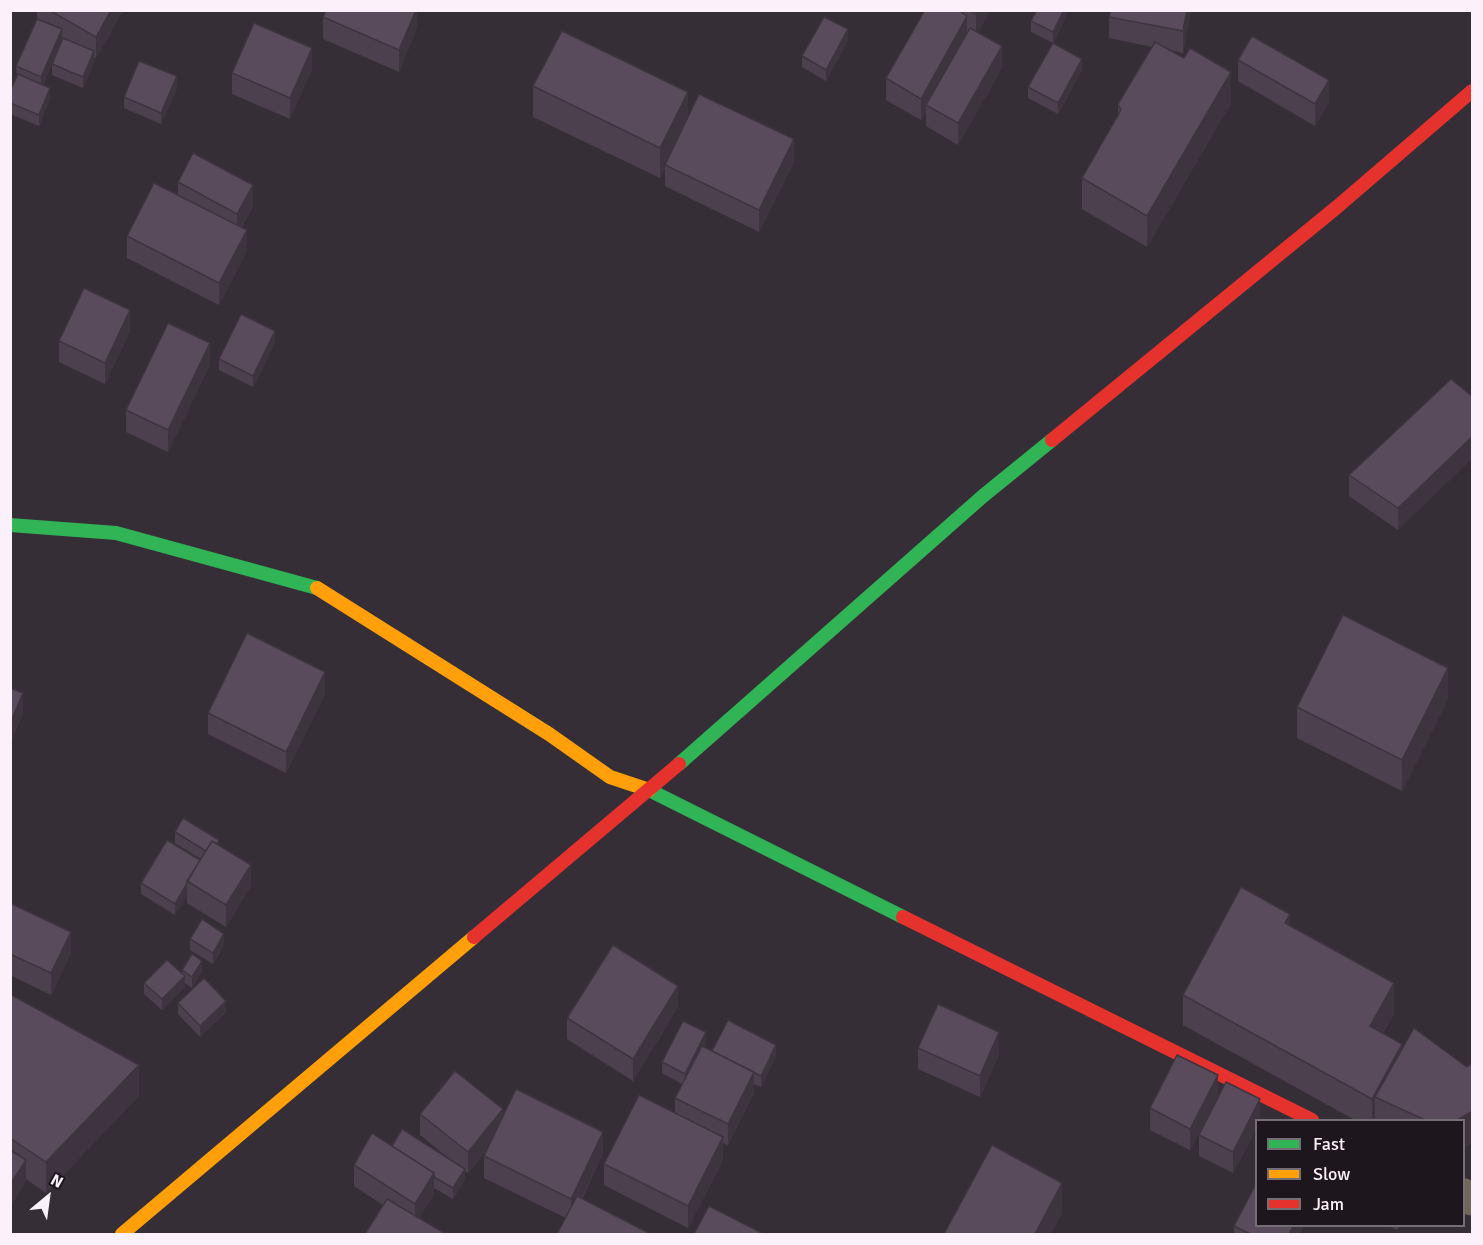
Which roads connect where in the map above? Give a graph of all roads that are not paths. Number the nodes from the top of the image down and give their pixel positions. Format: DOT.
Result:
graph roads {
  1 [pos="1473,91"];
  2 [pos="10,525"];
  3 [pos="649,790"];
  4 [pos="1310,1119"];
  5 [pos="122,1234"];
  1 -- 3 [label="street"];
  2 -- 3 [label="street"];
  3 -- 4 [label="street"];
  3 -- 5 [label="street"];
}
